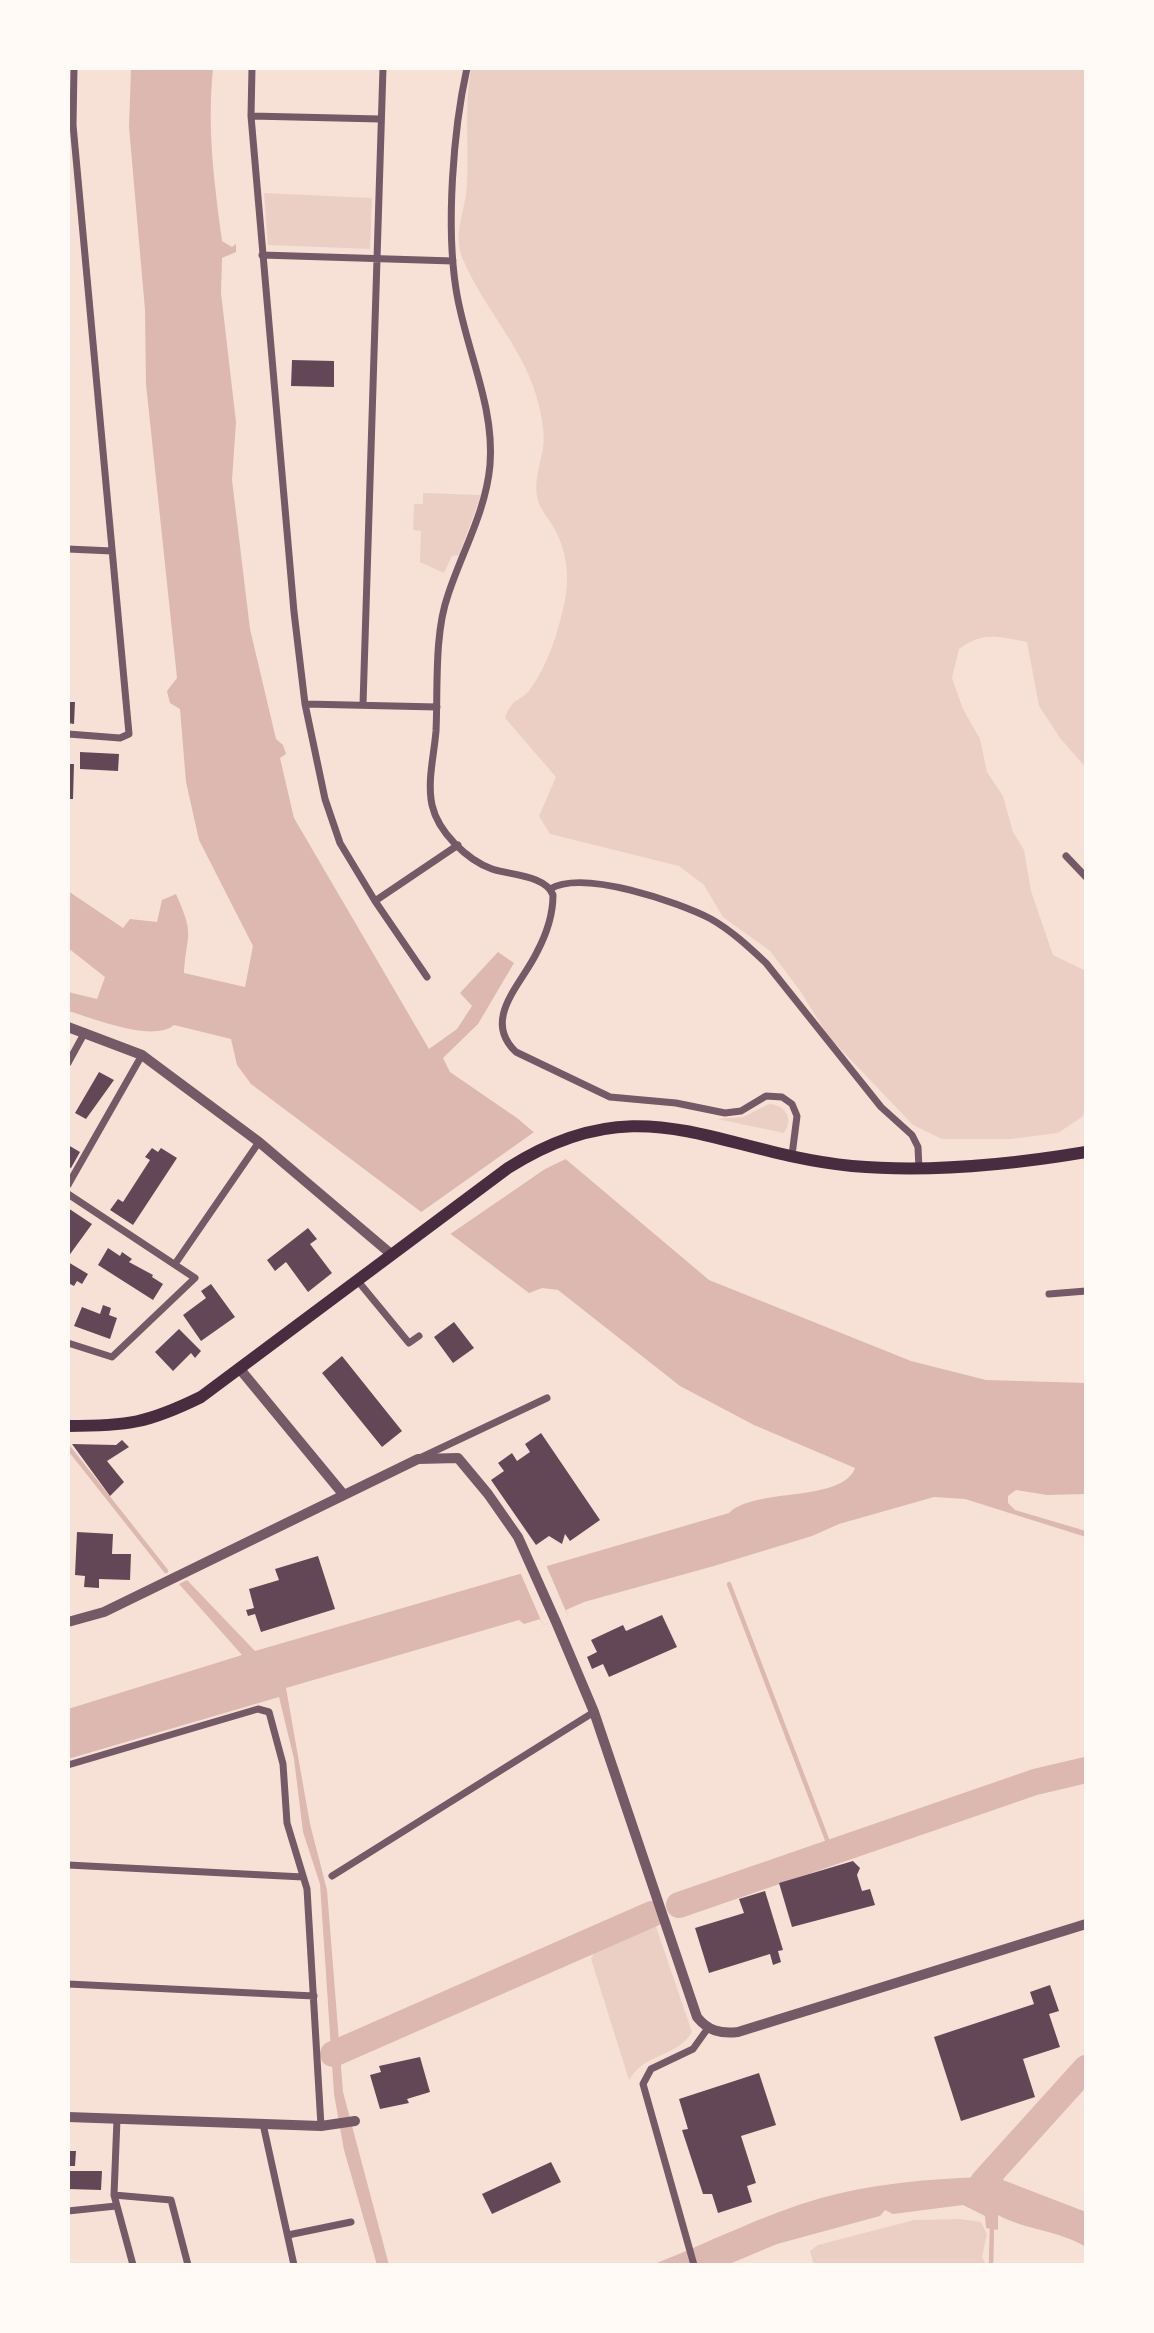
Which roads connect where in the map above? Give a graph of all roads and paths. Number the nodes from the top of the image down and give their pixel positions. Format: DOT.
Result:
graph roads {
  1 [pos="74,68"];
  2 [pos="252,68"];
  3 [pos="383,68"];
  4 [pos="467,68"];
  5 [pos="251,116"];
  6 [pos="380,119"];
  7 [pos="70,125"];
  8 [pos="262,254"];
  9 [pos="375,258"];
  10 [pos="453,261"];
  11 [pos="68,549"];
  12 [pos="112,551"];
  13 [pos="305,704"];
  14 [pos="363,705"];
  15 [pos="437,707"];
  16 [pos="68,734"];
  17 [pos="458,845"];
  18 [pos="1066,856"];
  19 [pos="1086,877"];
  20 [pos="550,889"];
  21 [pos="375,901"];
  22 [pos="426,977"];
  23 [pos="68,1027"];
  24 [pos="85,1032"];
  25 [pos="142,1055"];
  26 [pos="68,1063"];
  27 [pos="259,1142"];
  28 [pos="1086,1152"];
  29 [pos="792,1155"];
  30 [pos="919,1169"];
  31 [pos="68,1185"];
  32 [pos="68,1194"];
  33 [pos="391,1254"];
  34 [pos="175,1264"];
  35 [pos="357,1280"];
  36 [pos="1086,1292"];
  37 [pos="1049,1294"];
  38 [pos="419,1336"];
  39 [pos="68,1343"];
  40 [pos="239,1368"];
  41 [pos="547,1398"];
  42 [pos="68,1426"];
  43 [pos="418,1459"];
  44 [pos="344,1494"];
  45 [pos="68,1622"];
  46 [pos="594,1712"];
  47 [pos="68,1765"];
  48 [pos="68,1865"];
  49 [pos="332,1876"];
  50 [pos="303,1877"];
  51 [pos="1086,1924"];
  52 [pos="68,1984"];
  53 [pos="314,1996"];
  54 [pos="708,2028"];
  55 [pos="68,2117"];
  56 [pos="117,2119"];
  57 [pos="355,2120"];
  58 [pos="264,2124"];
  59 [pos="326,2125"];
  60 [pos="114,2195"];
  61 [pos="116,2206"];
  62 [pos="68,2211"];
  63 [pos="351,2222"];
  64 [pos="288,2235"];
  65 [pos="132,2265"];
  66 [pos="188,2265"];
  67 [pos="294,2265"];
  68 [pos="694,2265"];
  1 -- 7 [label="street"];
  2 -- 5 [label="street"];
  3 -- 6 [label="street"];
  4 -- 10 [label="street"];
  5 -- 6 [label="street"];
  5 -- 8 [label="street"];
  6 -- 9 [label="street"];
  7 -- 12 [label="street"];
  8 -- 9 [label="street"];
  8 -- 13 [label="street"];
  9 -- 10 [label="street"];
  9 -- 14 [label="street"];
  10 -- 15 [label="street"];
  11 -- 12 [label="street"];
  12 -- 16 [label="street"];
  13 -- 14 [label="street"];
  13 -- 21 [label="street"];
  14 -- 15 [label="street"];
  15 -- 17 [label="street"];
  17 -- 20 [label="street"];
  17 -- 21 [label="street"];
  18 -- 19 [label="street"];
  20 -- 29 [label="street"];
  20 -- 30 [label="street"];
  21 -- 22 [label="street"];
  23 -- 24 [label="street"];
  24 -- 25 [label="street"];
  24 -- 26 [label="street"];
  25 -- 27 [label="street"];
  25 -- 31 [label="street"];
  27 -- 33 [label="street"];
  27 -- 34 [label="street"];
  28 -- 30 [label="main road"];
  29 -- 30 [label="main road"];
  29 -- 33 [label="main road"];
  32 -- 34 [label="street"];
  33 -- 35 [label="main road"];
  34 -- 39 [label="street"];
  35 -- 38 [label="street"];
  35 -- 40 [label="main road"];
  36 -- 37 [label="street"];
  40 -- 42 [label="main road"];
  40 -- 44 [label="street"];
  41 -- 43 [label="street"];
  43 -- 44 [label="street"];
  43 -- 46 [label="street"];
  44 -- 45 [label="street"];
  46 -- 49 [label="street"];
  46 -- 54 [label="street"];
  47 -- 50 [label="street"];
  48 -- 50 [label="street"];
  50 -- 53 [label="street"];
  51 -- 54 [label="street"];
  52 -- 53 [label="street"];
  53 -- 59 [label="street"];
  54 -- 68 [label="street"];
  55 -- 56 [label="street"];
  56 -- 58 [label="street"];
  56 -- 60 [label="street"];
  57 -- 59 [label="street"];
  58 -- 59 [label="street"];
  58 -- 64 [label="street"];
  60 -- 61 [label="street"];
  60 -- 66 [label="street"];
  61 -- 62 [label="street"];
  61 -- 65 [label="street"];
  63 -- 64 [label="street"];
  64 -- 67 [label="street"];
}
